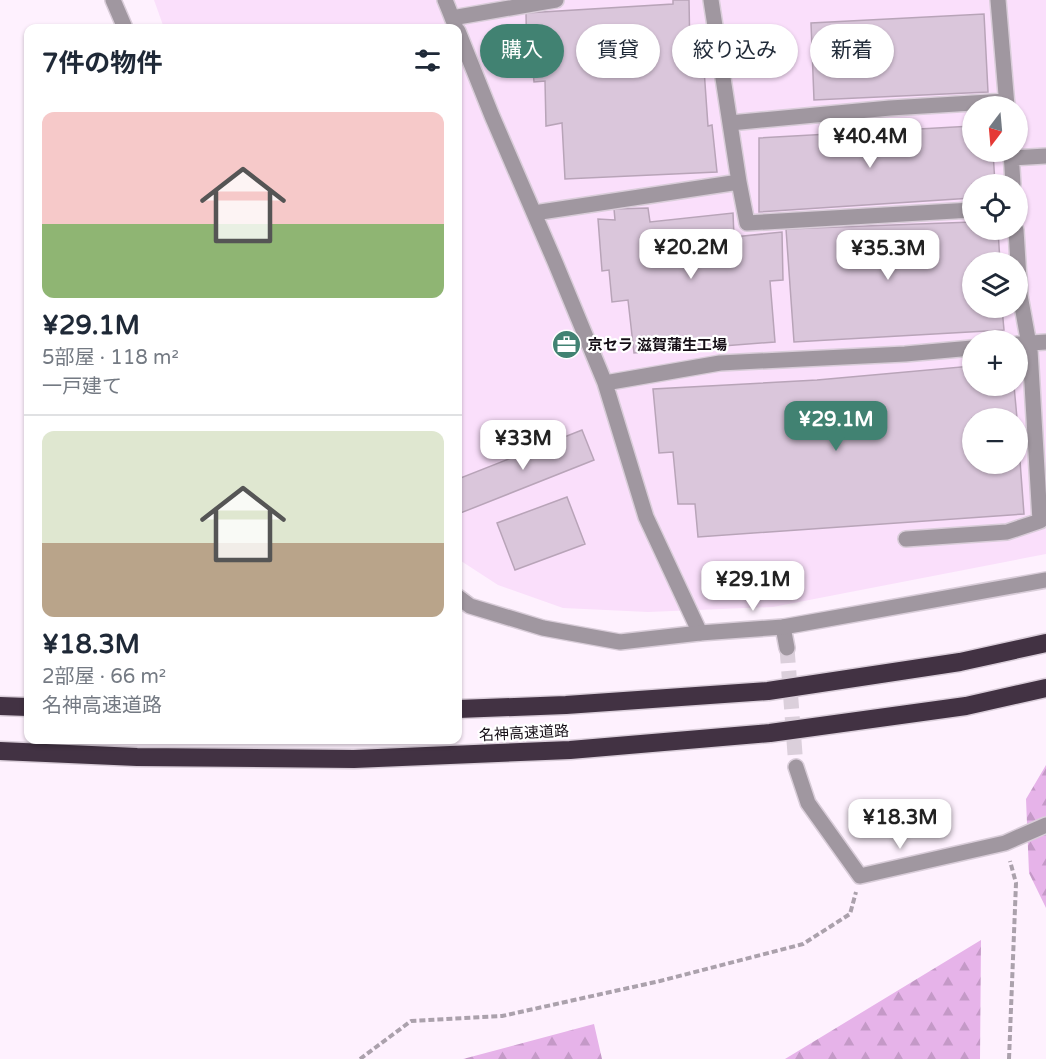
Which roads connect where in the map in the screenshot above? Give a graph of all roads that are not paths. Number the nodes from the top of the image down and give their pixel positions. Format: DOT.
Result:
graph roads {
  1 [pos="112,0"];
  2 [pos="445,0"];
  3 [pos="556,0"];
  4 [pos="711,0"];
  5 [pos="998,0"];
  6 [pos="123,24"];
  7 [pos="454,24"];
  8 [pos="462,24"];
  9 [pos="462,43"];
  10 [pos="1006,96"];
  11 [pos="962,106"];
  12 [pos="730,123"];
  13 [pos="1028,155"];
  14 [pos="1046,156"];
  15 [pos="739,182"];
  16 [pos="962,211"];
  17 [pos="534,213"];
  18 [pos="1017,240"];
  19 [pos="1022,330"];
  20 [pos="1046,342"];
  21 [pos="1028,343"];
  22 [pos="1028,348"];
  23 [pos="962,349"];
  24 [pos="605,384"];
  25 [pos="906,539"];
  26 [pos="1046,580"];
  27 [pos="462,600"];
  28 [pos="783,627"];
  29 [pos="700,633"];
  30 [pos="1046,643"];
  31 [pos="787,648"];
  32 [pos="1046,688"];
  33 [pos="0,706"];
  34 [pos="24,707"];
  35 [pos="462,709"];
  36 [pos="0,751"];
  37 [pos="796,767"];
  38 [pos="1046,825"];
  1 -- 6 [label="street"];
  2 -- 7 [label="street"];
  3 -- 8 [label="street"];
  4 -- 12 [label="street"];
  5 -- 10 [label="street"];
  9 -- 17 [label="street"];
  11 -- 12 [label="street"];
  12 -- 15 [label="street"];
  13 -- 14 [label="street"];
  15 -- 16 [label="street"];
  15 -- 17 [label="street"];
  17 -- 24 [label="street"];
  18 -- 19 [label="street"];
  20 -- 21 [label="street"];
  22 -- 25 [label="street"];
  23 -- 24 [label="street"];
  24 -- 29 [label="street"];
  26 -- 28 [label="street"];
  27 -- 29 [label="street"];
  28 -- 29 [label="street"];
  28 -- 31 [label="street"];
  30 -- 35 [label="highway, 名神高速道路"];
  32 -- 36 [label="highway, 名神高速道路"];
  33 -- 34 [label="highway"];
  37 -- 38 [label="street"];
}
